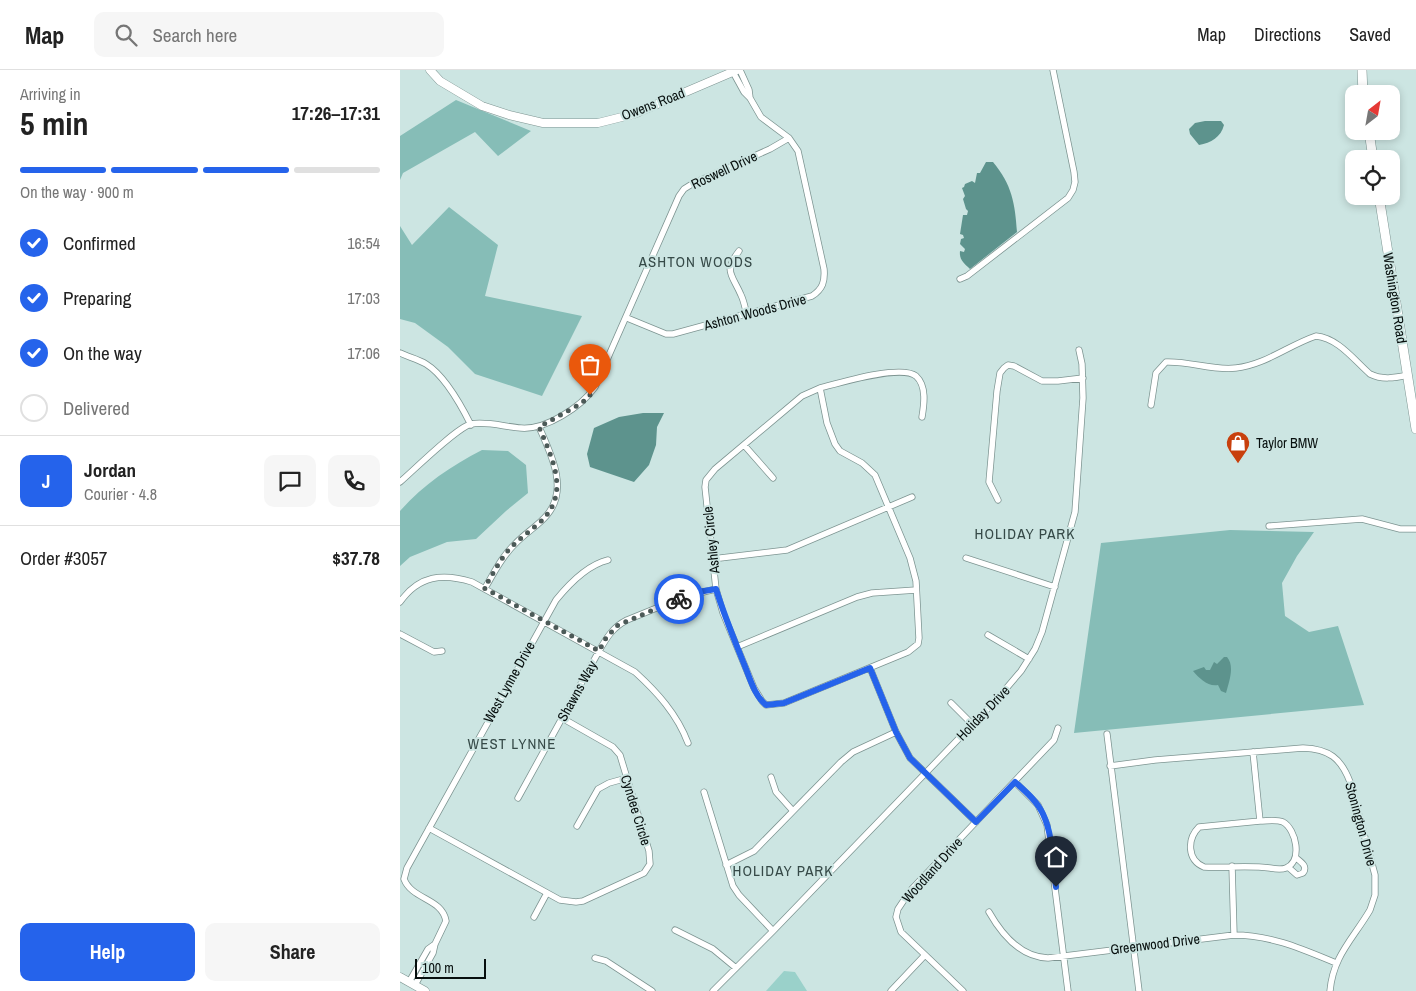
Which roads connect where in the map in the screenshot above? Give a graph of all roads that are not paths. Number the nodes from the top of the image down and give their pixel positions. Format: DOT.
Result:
graph roads {
  1 [pos="430,70"];
  2 [pos="1053,70"];
  3 [pos="1362,70"];
  4 [pos="737,71"];
  5 [pos="1363,85"];
  6 [pos="789,138"];
  7 [pos="1380,205"];
  8 [pos="739,251"];
  9 [pos="960,279"];
  10 [pos="747,314"];
  11 [pos="627,318"];
  12 [pos="1079,350"];
  13 [pos="401,356"];
  14 [pos="1408,375"];
  15 [pos="1083,378"];
  16 [pos="820,388"];
  17 [pos="1151,405"];
  18 [pos="922,418"];
  19 [pos="471,424"];
  20 [pos="539,427"];
  21 [pos="1416,429"];
  22 [pos="744,445"];
  23 [pos="772,478"];
  24 [pos="400,482"];
  25 [pos="912,497"];
  26 [pos="998,500"];
  27 [pos="890,507"];
  28 [pos="1269,526"];
  29 [pos="1416,529"];
  30 [pos="966,558"];
  31 [pos="712,559"];
  32 [pos="608,560"];
  33 [pos="1055,587"];
  34 [pos="484,588"];
  35 [pos="716,589"];
  36 [pos="916,590"];
  37 [pos="400,602"];
  38 [pos="543,621"];
  39 [pos="400,634"];
  40 [pos="988,635"];
  41 [pos="737,647"];
  42 [pos="442,651"];
  43 [pos="599,651"];
  44 [pos="1029,659"];
  45 [pos="870,668"];
  46 [pos="951,703"];
  47 [pos="562,718"];
  48 [pos="972,724"];
  49 [pos="1058,728"];
  50 [pos="896,732"];
  51 [pos="1107,734"];
  52 [pos="688,743"];
  53 [pos="1253,752"];
  54 [pos="1110,766"];
  55 [pos="925,774"];
  56 [pos="771,777"];
  57 [pos="627,778"];
  58 [pos="1015,782"];
  59 [pos="704,792"];
  60 [pos="518,798"];
  61 [pos="793,811"];
  62 [pos="1260,821"];
  63 [pos="976,822"];
  64 [pos="577,826"];
  65 [pos="429,828"];
  66 [pos="1296,858"];
  67 [pos="726,865"];
  68 [pos="1232,866"];
  69 [pos="1288,867"];
  70 [pos="547,893"];
  71 [pos="989,912"];
  72 [pos="534,917"];
  73 [pos="674,930"];
  74 [pos="774,931"];
  75 [pos="1234,935"];
  76 [pos="1133,947"];
  77 [pos="925,955"];
  78 [pos="1064,956"];
  79 [pos="595,958"];
  80 [pos="1336,963"];
  81 [pos="736,968"];
  82 [pos="400,977"];
  83 [pos="412,984"];
  84 [pos="425,991"];
  85 [pos="652,991"];
  86 [pos="713,991"];
  87 [pos="891,991"];
  88 [pos="963,991"];
  89 [pos="1068,991"];
  90 [pos="1139,991"];
  91 [pos="1330,991"];
  1 -- 4 [label="street, Owens Road"];
  2 -- 9 [label="street"];
  3 -- 5 [label="main road"];
  4 -- 6 [label="street, Ashton Woods Drive"];
  6 -- 10 [label="street, Ashton Woods Drive"];
  6 -- 11 [label="street, Roswell Drive"];
  7 -- 14 [label="main road, Washington Road"];
  8 -- 10 [label="street"];
  10 -- 11 [label="street, Ashton Woods Drive"];
  11 -- 20 [label="street, Roswell Drive"];
  12 -- 15 [label="street, Holiday Drive"];
  13 -- 19 [label="street"];
  14 -- 17 [label="street"];
  14 -- 21 [label="main road, Washington Road"];
  15 -- 26 [label="street"];
  15 -- 33 [label="street, Holiday Drive"];
  16 -- 18 [label="street, Ashley Circle"];
  16 -- 22 [label="street, Ashley Circle"];
  16 -- 27 [label="street, Ashley Circle"];
  19 -- 20 [label="street, Roswell Drive"];
  19 -- 24 [label="street"];
  20 -- 34 [label="street"];
  22 -- 23 [label="street"];
  22 -- 31 [label="street, Ashley Circle"];
  25 -- 27 [label="street"];
  27 -- 31 [label="street"];
  27 -- 36 [label="street, Ashley Circle"];
  28 -- 29 [label="street"];
  30 -- 33 [label="street"];
  31 -- 35 [label="street, Ashley Circle"];
  32 -- 38 [label="street, West Lynne Drive"];
  33 -- 44 [label="street, Holiday Drive"];
  34 -- 37 [label="street"];
  34 -- 38 [label="street"];
  35 -- 41 [label="street, Ashley Circle"];
  35 -- 43 [label="street, Shawns Way"];
  36 -- 41 [label="street"];
  36 -- 45 [label="street, Ashley Circle"];
  38 -- 43 [label="street"];
  38 -- 65 [label="street, West Lynne Drive"];
  39 -- 42 [label="street"];
  40 -- 44 [label="street"];
  41 -- 45 [label="street, Ashley Circle"];
  43 -- 47 [label="street, Shawns Way"];
  43 -- 52 [label="street"];
  44 -- 48 [label="street, Holiday Drive"];
  45 -- 50 [label="street"];
  46 -- 48 [label="street"];
  47 -- 57 [label="street, Cyndee Circle"];
  47 -- 60 [label="street, Shawns Way"];
  48 -- 55 [label="street, Holiday Drive"];
  49 -- 58 [label="street, Woodland Drive"];
  50 -- 55 [label="street"];
  50 -- 61 [label="street"];
  51 -- 54 [label="street"];
  53 -- 54 [label="street, Stonington Drive"];
  53 -- 62 [label="street"];
  53 -- 80 [label="street, Stonington Drive"];
  54 -- 76 [label="street"];
  55 -- 63 [label="street"];
  55 -- 74 [label="street, Holiday Drive"];
  56 -- 61 [label="street"];
  57 -- 64 [label="street"];
  57 -- 70 [label="street, Cyndee Circle"];
  58 -- 63 [label="street, Woodland Drive"];
  58 -- 78 [label="street"];
  59 -- 67 [label="street"];
  61 -- 67 [label="street"];
  62 -- 66 [label="street"];
  62 -- 68 [label="street"];
  63 -- 77 [label="street, Woodland Drive"];
  65 -- 70 [label="street, Cyndee Circle"];
  65 -- 83 [label="street, West Lynne Drive"];
  66 -- 69 [label="street"];
  66 -- 69 [label="street"];
  67 -- 74 [label="street"];
  68 -- 69 [label="street"];
  68 -- 75 [label="street"];
  70 -- 72 [label="street"];
  71 -- 78 [label="street, Greenwood Drive"];
  73 -- 81 [label="street"];
  74 -- 81 [label="street, Holiday Drive"];
  75 -- 76 [label="street, Greenwood Drive"];
  75 -- 80 [label="street, Greenwood Drive"];
  76 -- 78 [label="street, Greenwood Drive"];
  76 -- 90 [label="street"];
  77 -- 87 [label="street"];
  77 -- 88 [label="street, Woodland Drive"];
  78 -- 89 [label="street"];
  79 -- 85 [label="street"];
  80 -- 91 [label="street, Stonington Drive"];
  81 -- 86 [label="street, Holiday Drive"];
  82 -- 83 [label="street"];
  83 -- 84 [label="street"];
}
